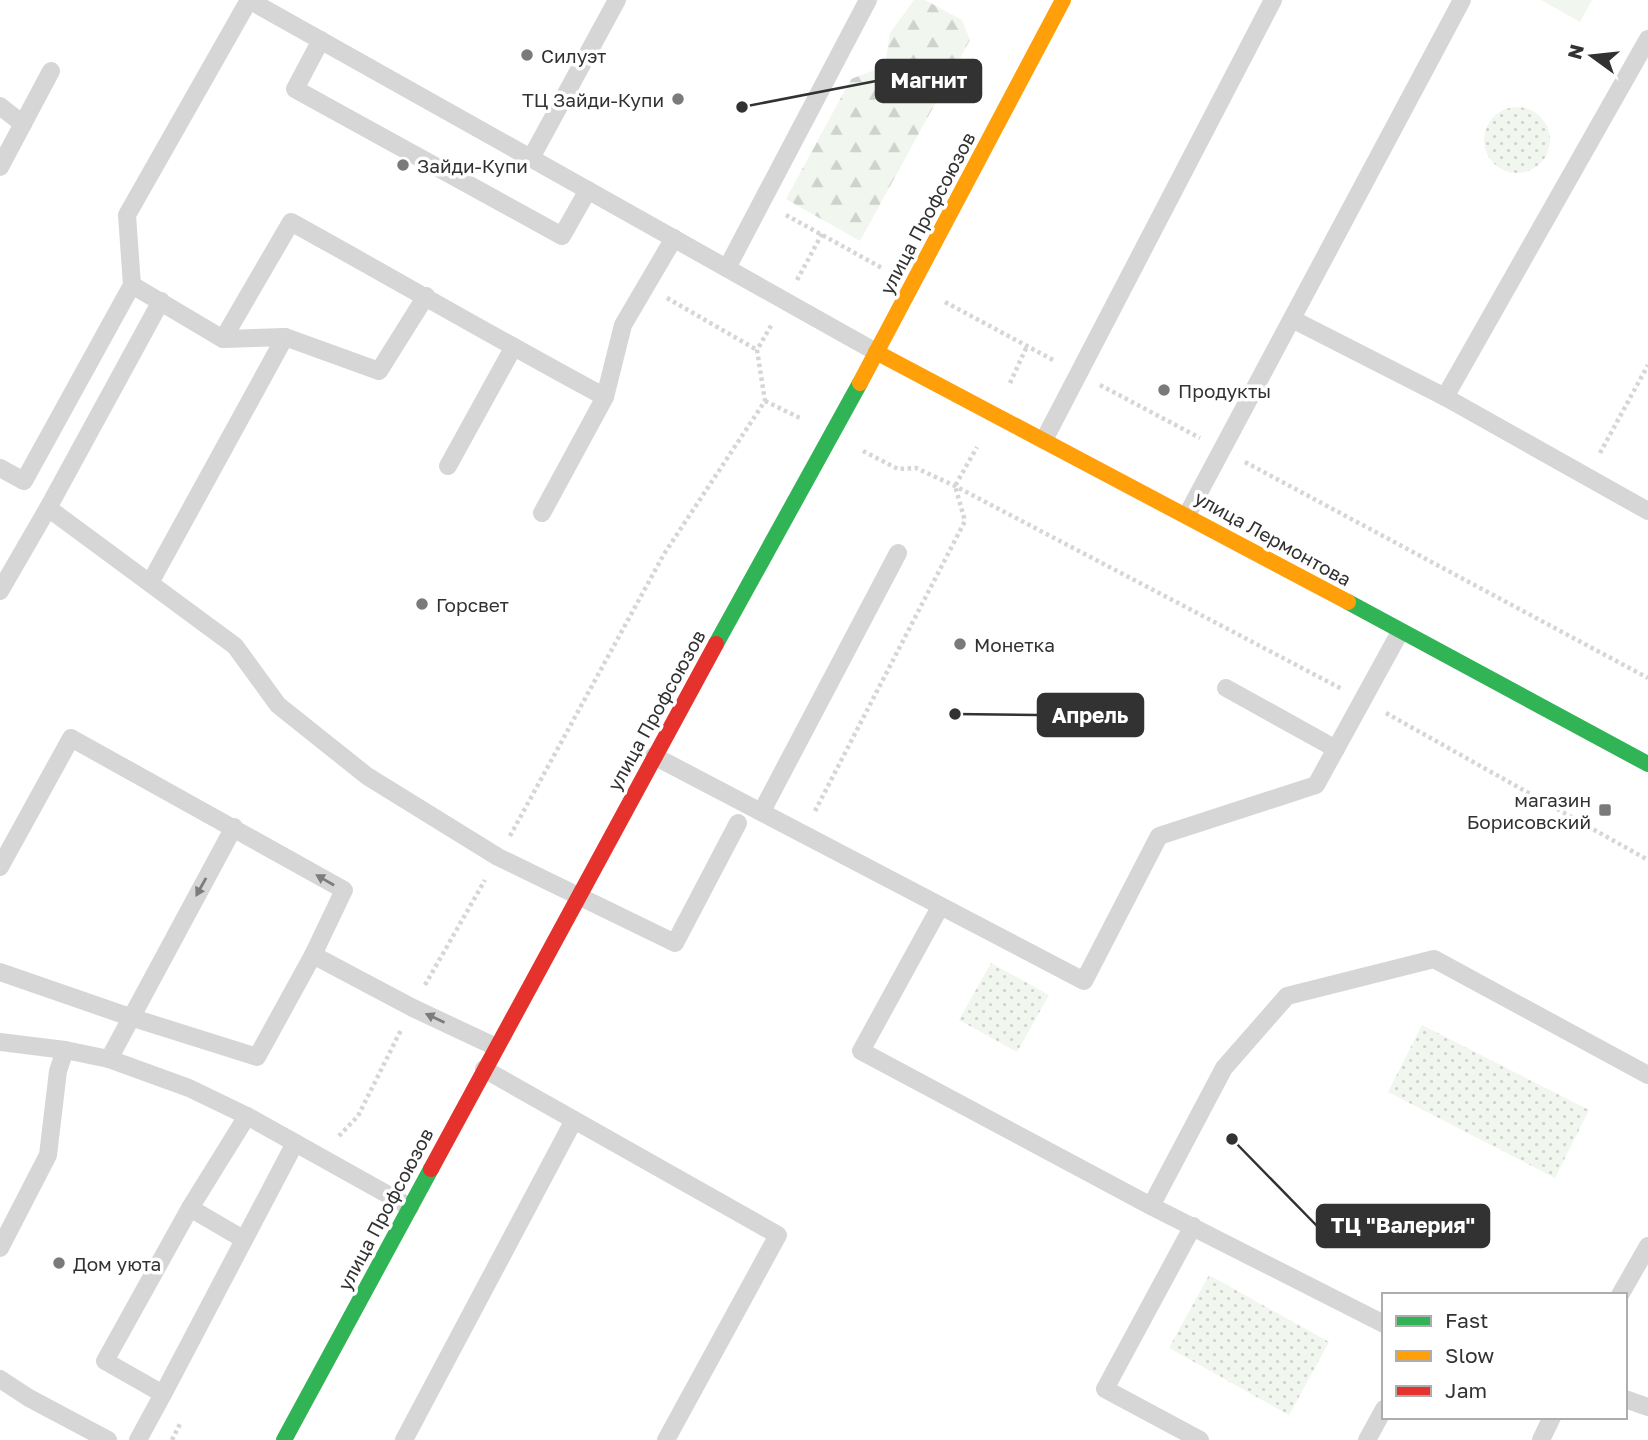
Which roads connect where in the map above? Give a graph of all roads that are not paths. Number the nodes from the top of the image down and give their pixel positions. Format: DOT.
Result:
graph roads {
  1 [pos="249,0"];
  2 [pos="617,0"];
  3 [pos="868,0"];
  4 [pos="1063,0"];
  5 [pos="1273,0"];
  6 [pos="1462,0"];
  7 [pos="1648,39"];
  8 [pos="321,40"];
  9 [pos="51,71"];
  10 [pos="0,106"];
  11 [pos="23,124"];
  12 [pos="531,158"];
  13 [pos="0,167"];
  14 [pos="587,190"];
  15 [pos="674,239"];
  16 [pos="727,268"];
  17 [pos="132,285"];
  18 [pos="426,296"];
  19 [pos="161,301"];
  20 [pos="1292,319"];
  21 [pos="285,337"];
  22 [pos="223,339"];
  23 [pos="513,348"];
  24 [pos="877,352"];
  25 [pos="605,397"];
  26 [pos="1445,397"];
  27 [pos="1044,440"];
  28 [pos="448,466"];
  29 [pos="0,468"];
  30 [pos="48,508"];
  31 [pos="1648,511"];
  32 [pos="542,513"];
  33 [pos="1187,515"];
  34 [pos="898,553"];
  35 [pos="150,583"];
  36 [pos="0,591"];
  37 [pos="1400,632"];
  38 [pos="1226,688"];
  39 [pos="1336,749"];
  40 [pos="654,755"];
  41 [pos="1648,764"];
  42 [pos="762,811"];
  43 [pos="738,823"];
  44 [pos="234,827"];
  45 [pos="0,867"];
  46 [pos="578,896"];
  47 [pos="940,907"];
  48 [pos="313,955"];
  49 [pos="0,972"];
  50 [pos="130,1017"];
  51 [pos="0,1042"];
  52 [pos="496,1047"];
  53 [pos="65,1050"];
  54 [pos="109,1059"];
  55 [pos="484,1069"];
  56 [pos="1648,1075"];
  57 [pos="247,1116"];
  58 [pos="573,1120"];
  59 [pos="295,1143"];
  60 [pos="1151,1206"];
  61 [pos="410,1207"];
  62 [pos="190,1208"];
  63 [pos="1193,1226"];
  64 [pos="243,1239"];
  65 [pos="1648,1246"];
  66 [pos="0,1248"];
  67 [pos="1621,1293"];
  68 [pos="1382,1323"];
  69 [pos="0,1379"];
  70 [pos="163,1394"];
  71 [pos="1627,1400"];
  72 [pos="1648,1407"];
  73 [pos="1382,1413"];
  74 [pos="1551,1419"];
  75 [pos="108,1440"];
  76 [pos="138,1440"];
  77 [pos="284,1440"];
  78 [pos="404,1440"];
  79 [pos="666,1440"];
  80 [pos="1200,1440"];
  81 [pos="1367,1440"];
  82 [pos="1541,1440"];
  1 -- 8 [label="lane"];
  1 -- 17 [label="lane"];
  2 -- 12 [label="lane"];
  3 -- 16 [label="lane"];
  4 -- 24 [label="main road, улица Профсоюзов"];
  5 -- 27 [label="lane"];
  6 -- 20 [label="lane"];
  7 -- 26 [label="lane"];
  8 -- 12 [label="lane"];
  8 -- 14 [label="lane"];
  9 -- 11 [label="lane"];
  10 -- 11 [label="lane"];
  11 -- 13 [label="lane"];
  12 -- 14 [label="lane"];
  14 -- 15 [label="lane"];
  15 -- 16 [label="lane"];
  15 -- 25 [label="lane"];
  16 -- 24 [label="lane"];
  17 -- 19 [label="lane"];
  17 -- 29 [label="lane"];
  18 -- 21 [label="lane"];
  18 -- 22 [label="lane"];
  18 -- 23 [label="lane"];
  19 -- 22 [label="lane"];
  19 -- 30 [label="lane"];
  20 -- 26 [label="lane"];
  20 -- 33 [label="lane"];
  21 -- 22 [label="lane"];
  21 -- 35 [label="lane"];
  23 -- 25 [label="lane"];
  23 -- 28 [label="lane"];
  24 -- 27 [label="main road, улица Лермонтова"];
  24 -- 40 [label="main road, улица Профсоюзов"];
  25 -- 32 [label="lane"];
  26 -- 31 [label="lane"];
  27 -- 33 [label="main road, улица Лермонтова"];
  30 -- 35 [label="lane"];
  30 -- 36 [label="lane"];
  33 -- 37 [label="main road, улица Лермонтова"];
  34 -- 42 [label="lane"];
  35 -- 46 [label="lane"];
  37 -- 39 [label="lane"];
  37 -- 41 [label="main road, улица Лермонтова"];
  38 -- 39 [label="lane"];
  39 -- 47 [label="lane"];
  40 -- 42 [label="lane"];
  40 -- 46 [label="main road, улица Профсоюзов"];
  42 -- 47 [label="lane"];
  43 -- 46 [label="lane"];
  44 -- 45 [label="lane"];
  48 -- 44 [label="lane, one-way"];
  44 -- 50 [label="lane, one-way"];
  46 -- 52 [label="main road, улица Профсоюзов"];
  47 -- 60 [label="lane"];
  48 -- 50 [label="lane"];
  52 -- 48 [label="lane, one-way"];
  49 -- 50 [label="lane"];
  50 -- 54 [label="lane"];
  51 -- 53 [label="lane"];
  52 -- 55 [label="main road, улица Профсоюзов"];
  53 -- 54 [label="lane"];
  53 -- 66 [label="lane"];
  54 -- 57 [label="lane"];
  55 -- 58 [label="lane"];
  55 -- 61 [label="main road, улица Профсоюзов"];
  56 -- 60 [label="lane"];
  57 -- 59 [label="lane"];
  57 -- 62 [label="lane"];
  58 -- 78 [label="lane"];
  58 -- 79 [label="lane"];
  59 -- 61 [label="lane"];
  59 -- 64 [label="lane"];
  60 -- 63 [label="lane"];
  61 -- 77 [label="main road, улица Профсоюзов"];
  62 -- 64 [label="lane"];
  62 -- 70 [label="lane"];
  63 -- 68 [label="lane"];
  63 -- 80 [label="lane"];
  64 -- 70 [label="lane"];
  65 -- 67 [label="lane"];
  69 -- 75 [label="lane"];
  70 -- 76 [label="lane"];
  71 -- 72 [label="lane"];
  73 -- 81 [label="lane"];
  74 -- 82 [label="lane"];
}
